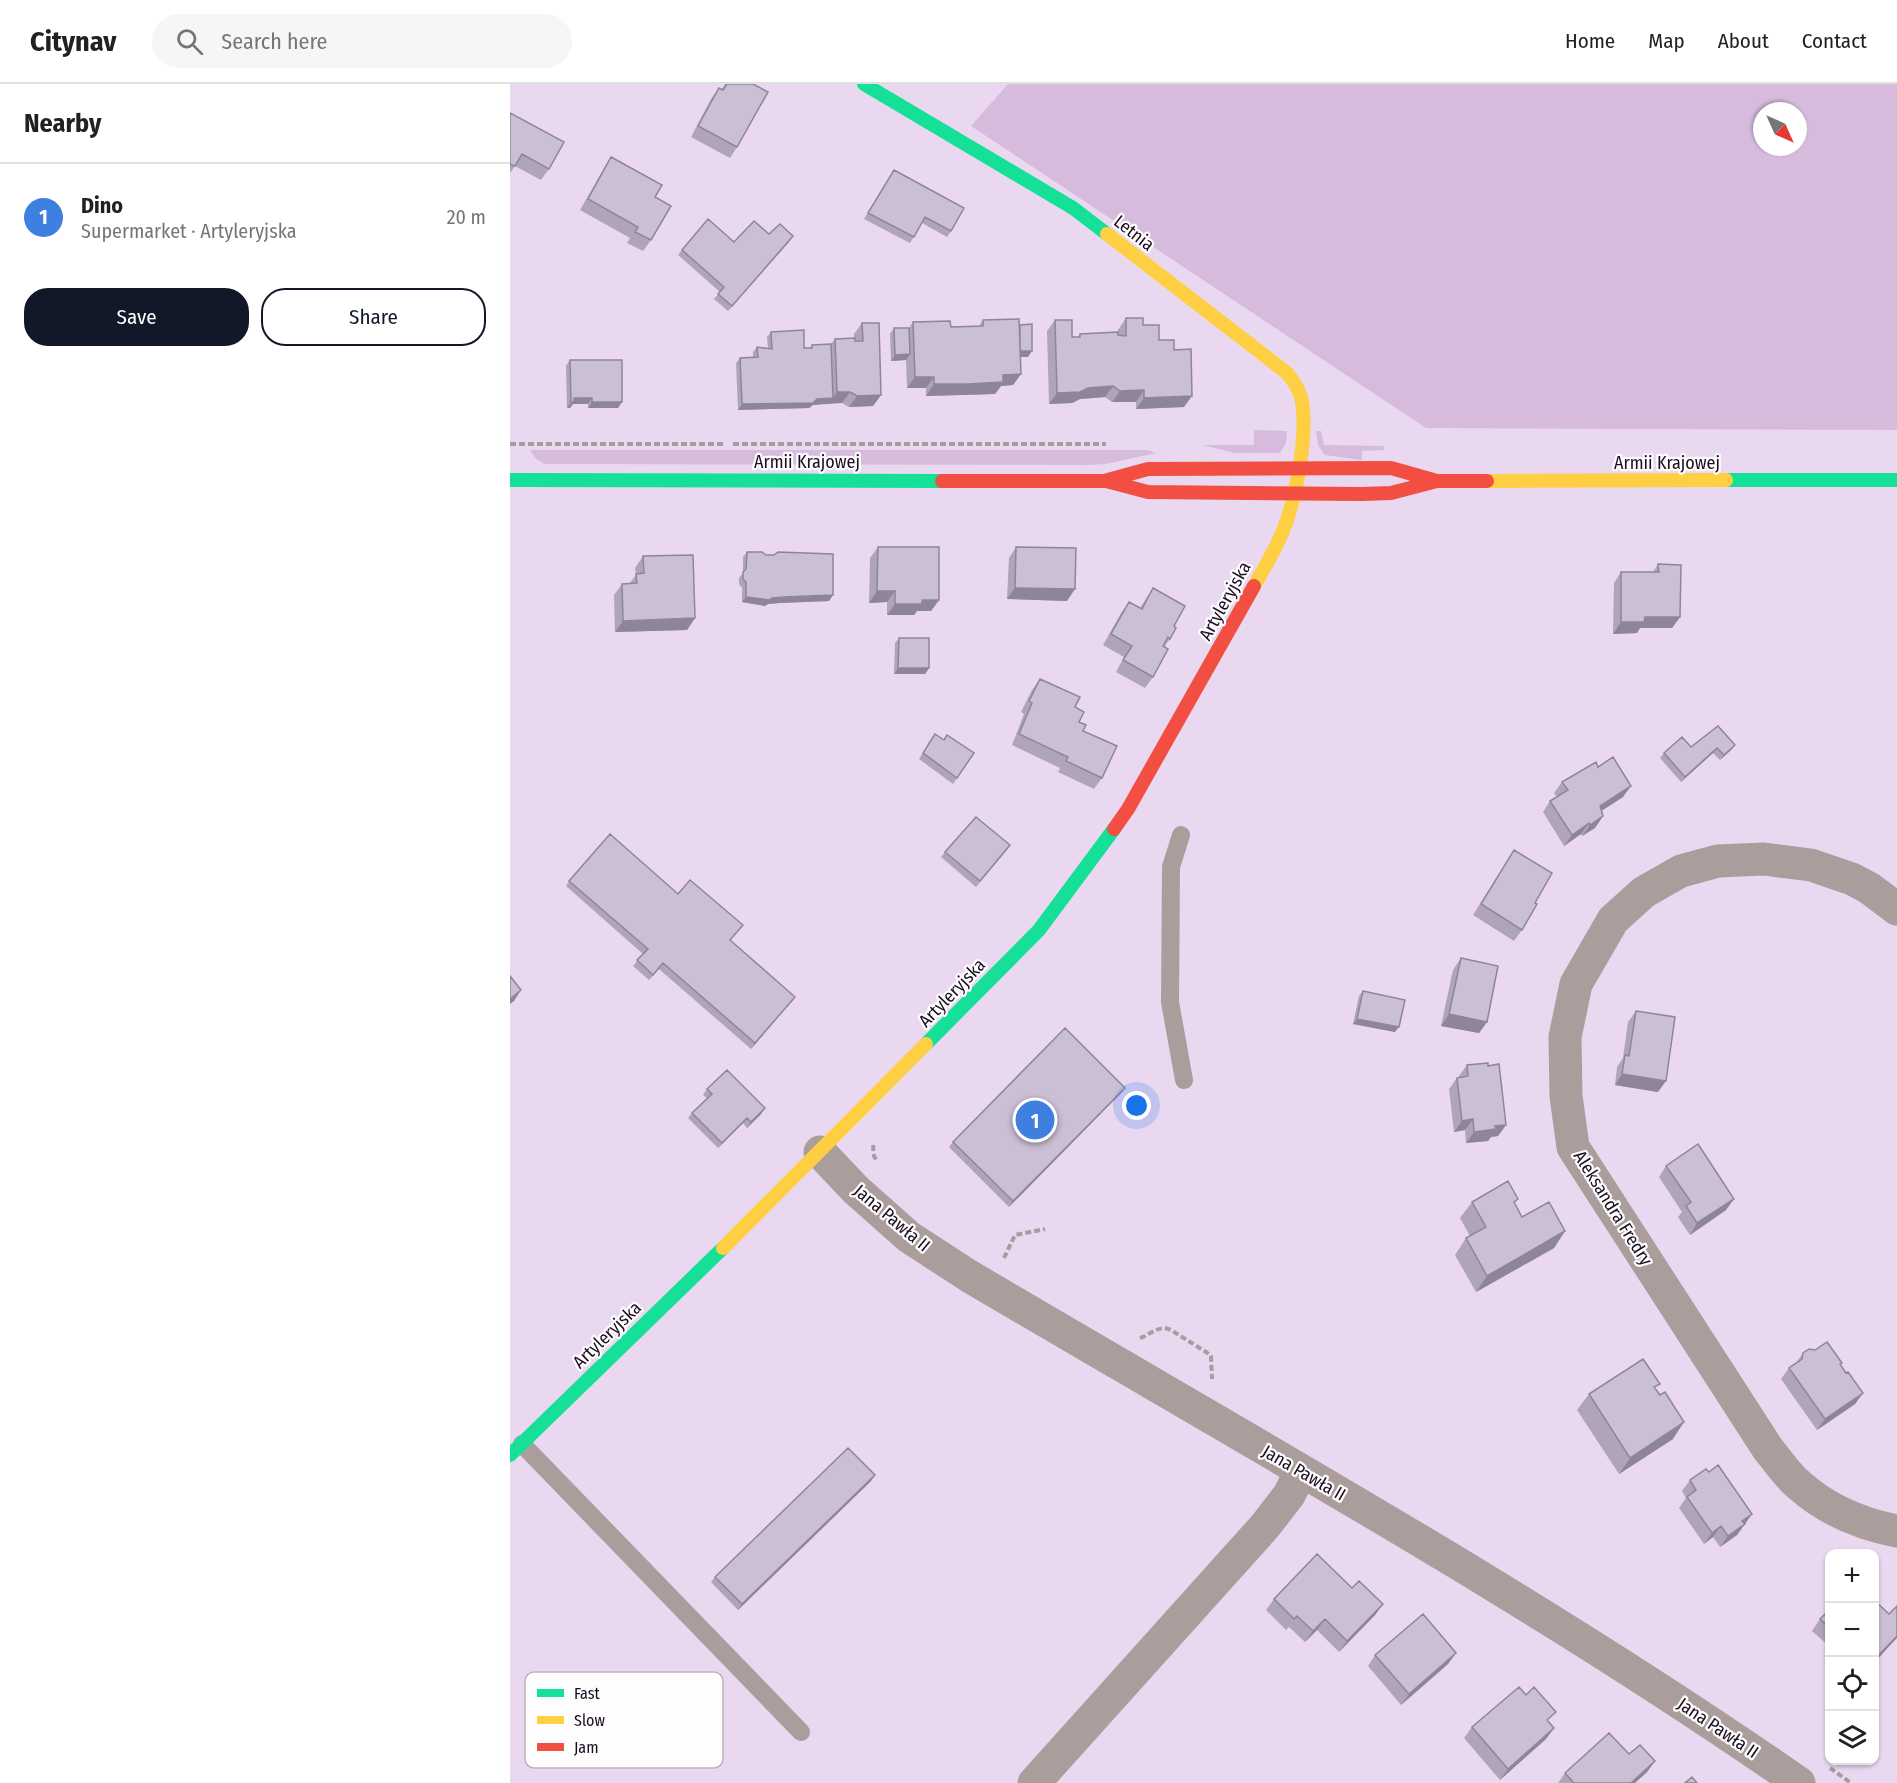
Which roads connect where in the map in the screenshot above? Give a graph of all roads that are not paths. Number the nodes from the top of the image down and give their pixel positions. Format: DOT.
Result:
graph roads {
  1 [pos="864,84"];
  2 [pos="1300,469"];
  3 [pos="510,480"];
  4 [pos="1897,480"];
  5 [pos="1104,481"];
  6 [pos="1437,481"];
  7 [pos="1295,493"];
  8 [pos="1181,835"];
  9 [pos="1897,909"];
  10 [pos="1184,1080"];
  11 [pos="820,1152"];
  12 [pos="516,1450"];
  13 [pos="1301,1471"];
  14 [pos="1897,1531"];
  15 [pos="801,1732"];
  16 [pos="1034,1783"];
  17 [pos="1798,1783"];
  1 -- 2 [label="street, Letnia"];
  2 -- 5 [label="street, Armii Krajowej"];
  2 -- 6 [label="street, Armii Krajowej"];
  2 -- 7 [label="street, Artyleryjska"];
  3 -- 5 [label="street, Armii Krajowej"];
  4 -- 6 [label="street, Armii Krajowej"];
  5 -- 7 [label="street, Armii Krajowej"];
  6 -- 7 [label="street, Armii Krajowej"];
  7 -- 11 [label="street, Artyleryjska"];
  8 -- 10 [label="lane"];
  9 -- 14 [label="street, Aleksandra Fredry"];
  11 -- 12 [label="street, Artyleryjska"];
  11 -- 13 [label="street, Jana Pawła II"];
  12 -- 15 [label="lane"];
  13 -- 16 [label="street"];
  13 -- 17 [label="street, Jana Pawła II"];
}
